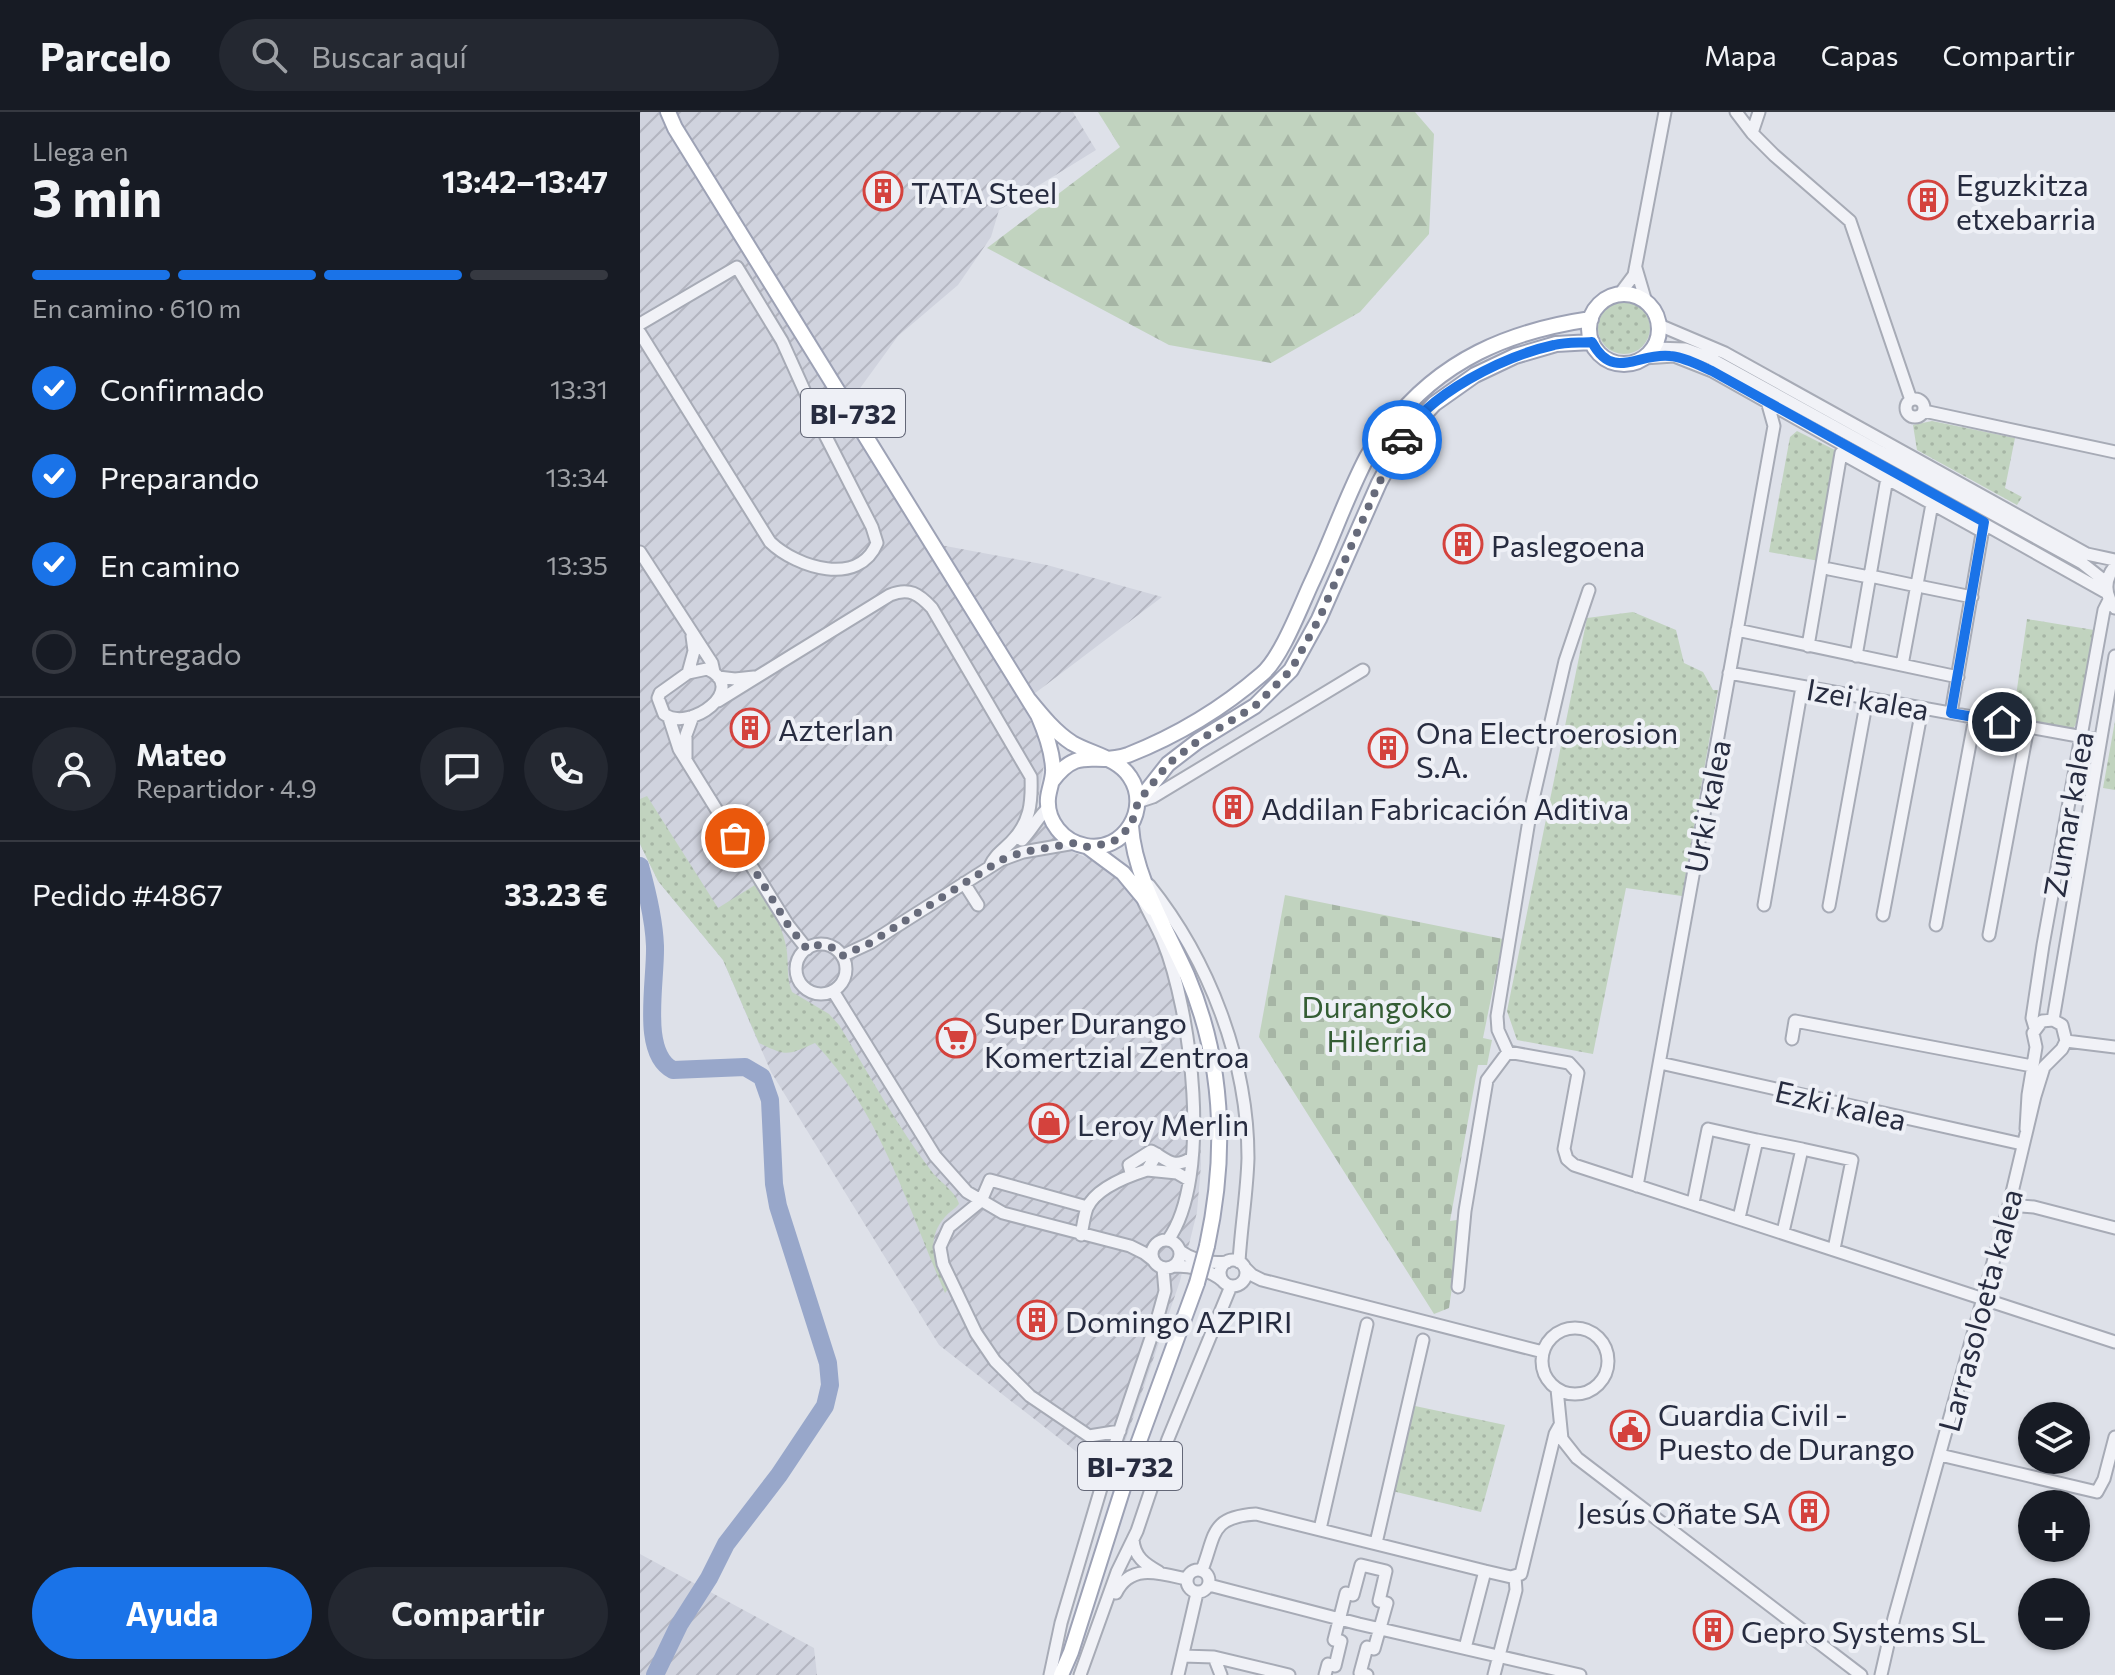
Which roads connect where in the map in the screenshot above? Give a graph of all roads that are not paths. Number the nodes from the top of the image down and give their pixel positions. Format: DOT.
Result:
graph roads {
  1 [pos="660,112"];
  2 [pos="668,112"];
  3 [pos="1665,112"];
  4 [pos="1736,112"];
  5 [pos="1759,112"];
  6 [pos="675,128"];
  7 [pos="1752,133"];
  8 [pos="1636,268"];
  9 [pos="1619,295"];
  10 [pos="1646,302"];
  11 [pos="1591,319"];
  12 [pos="640,324"];
  13 [pos="1659,325"];
  14 [pos="640,333"];
  15 [pos="1592,342"];
  16 [pos="1649,353"];
  17 [pos="1767,401"];
  18 [pos="1793,416"];
  19 [pos="1774,426"];
  20 [pos="2115,452"];
  21 [pos="1887,478"];
  22 [pos="1932,504"];
  23 [pos="1984,527"];
  24 [pos="640,552"];
  25 [pos="2115,563"];
  26 [pos="1829,569"];
  27 [pos="1872,577"];
  28 [pos="1920,586"];
  29 [pos="1589,590"];
  30 [pos="2109,596"];
  31 [pos="1972,597"];
  32 [pos="1737,630"];
  33 [pos="691,632"];
  34 [pos="1808,646"];
  35 [pos="1856,656"];
  36 [pos="2115,656"];
  37 [pos="1902,665"];
  38 [pos="1363,670"];
  39 [pos="688,673"];
  40 [pos="1729,673"];
  41 [pos="716,675"];
  42 [pos="758,676"];
  43 [pos="1958,677"];
  44 [pos="1802,687"];
  45 [pos="1867,699"];
  46 [pos="1029,700"];
  47 [pos="718,701"];
  48 [pos="1922,709"];
  49 [pos="1951,713"];
  50 [pos="693,716"];
  51 [pos="1975,717"];
  52 [pos="669,718"];
  53 [pos="2028,727"];
  54 [pos="2081,737"];
  55 [pos="2100,740"];
  56 [pos="1104,758"];
  57 [pos="686,759"];
  58 [pos="1052,782"];
  59 [pos="1138,802"];
  60 [pos="1048,808"];
  61 [pos="1131,826"];
  62 [pos="1081,845"];
  63 [pos="995,863"];
  64 [pos="964,883"];
  65 [pos="1142,887"];
  66 [pos="978,905"];
  67 [pos="1764,905"];
  68 [pos="1829,906"];
  69 [pos="1883,915"];
  70 [pos="1936,925"];
  71 [pos="1989,935"];
  72 [pos="807,949"];
  73 [pos="842,956"];
  74 [pos="833,991"];
  75 [pos="2053,1020"];
  76 [pos="2035,1028"];
  77 [pos="1792,1039"];
  78 [pos="2066,1041"];
  79 [pos="2036,1047"];
  80 [pos="2115,1047"];
  81 [pos="1508,1052"];
  82 [pos="2055,1053"];
  83 [pos="1660,1063"];
  84 [pos="2032,1066"];
  85 [pos="2026,1129"];
  86 [pos="1757,1140"];
  87 [pos="2022,1144"];
  88 [pos="1802,1149"];
  89 [pos="1157,1154"];
  90 [pos="1191,1158"];
  91 [pos="1147,1170"];
  92 [pos="1131,1173"];
  93 [pos="1189,1180"];
  94 [pos="1637,1186"];
  95 [pos="981,1201"];
  96 [pos="1693,1203"];
  97 [pos="2009,1205"];
  98 [pos="1087,1207"];
  99 [pos="1739,1218"];
  100 [pos="2115,1228"];
  101 [pos="1783,1232"];
  102 [pos="1081,1235"];
  103 [pos="1164,1241"];
  104 [pos="1130,1246"];
  105 [pos="1834,1249"];
  106 [pos="1180,1251"];
  107 [pos="1153,1260"];
  108 [pos="1237,1264"];
  109 [pos="1168,1267"];
  110 [pos="1231,1284"];
  111 [pos="1277,1284"];
  112 [pos="1458,1287"];
  113 [pos="1983,1298"];
  114 [pos="1367,1324"];
  115 [pos="1423,1340"];
  116 [pos="2115,1342"];
  117 [pos="1543,1352"];
  118 [pos="1557,1389"];
  119 [pos="1574,1394"];
  120 [pos="1561,1422"];
  121 [pos="1120,1431"];
  122 [pos="2115,1437"];
  123 [pos="1940,1455"];
  124 [pos="1320,1529"];
  125 [pos="1133,1539"];
  126 [pos="1376,1543"];
  127 [pos="1202,1570"];
  128 [pos="1485,1571"];
  129 [pos="1160,1573"];
  130 [pos="1513,1577"];
  131 [pos="1186,1579"];
  132 [pos="1209,1585"];
  133 [pos="1197,1593"];
  134 [pos="1339,1619"];
  135 [pos="1379,1628"];
  136 [pos="1095,1632"];
  137 [pos="1465,1648"];
  138 [pos="1183,1656"];
  139 [pos="1500,1656"];
  140 [pos="1214,1657"];
  141 [pos="1050,1675"];
  142 [pos="1064,1675"];
  143 [pos="1080,1675"];
  144 [pos="1178,1675"];
  145 [pos="1221,1675"];
  146 [pos="1289,1675"];
  147 [pos="1325,1675"];
  148 [pos="1367,1675"];
  149 [pos="1494,1675"];
  150 [pos="1580,1675"];
  151 [pos="1861,1675"];
  152 [pos="1881,1675"];
  1 -- 6 [label="main road, BI-732"];
  2 -- 6 [label="main road, BI-732"];
  3 -- 8 [label="street"];
  4 -- 7 [label="street"];
  5 -- 7 [label="street"];
  6 -- 46 [label="main road, BI-732"];
  7 -- 20 [label="street"];
  8 -- 9 [label="street"];
  8 -- 10 [label="street"];
  9 -- 10 [label="main road"];
  9 -- 11 [label="main road"];
  10 -- 13 [label="main road"];
  11 -- 15 [label="main road"];
  11 -- 56 [label="main road"];
  12 -- 14 [label="street"];
  13 -- 16 [label="main road"];
  13 -- 25 [label="street"];
  15 -- 16 [label="main road"];
  15 -- 59 [label="main road"];
  16 -- 17 [label="street"];
  16 -- 30 [label="street"];
  17 -- 18 [label="street"];
  17 -- 19 [label="street"];
  18 -- 19 [label="street"];
  18 -- 23 [label="street"];
  19 -- 32 [label="street, Urki kalea"];
  21 -- 22 [label="street"];
  21 -- 27 [label="street"];
  21 -- 34 [label="street"];
  22 -- 23 [label="street"];
  22 -- 28 [label="street"];
  23 -- 30 [label="street"];
  23 -- 31 [label="street"];
  24 -- 33 [label="street"];
  25 -- 30 [label="street, Zumar kalea"];
  26 -- 27 [label="street"];
  27 -- 28 [label="street"];
  27 -- 35 [label="street"];
  28 -- 31 [label="street"];
  28 -- 37 [label="street"];
  29 -- 81 [label="street"];
  30 -- 54 [label="street, Zumar kalea"];
  31 -- 43 [label="street"];
  32 -- 34 [label="street"];
  32 -- 40 [label="street, Urki kalea"];
  33 -- 39 [label="street"];
  33 -- 41 [label="street"];
  34 -- 35 [label="street"];
  35 -- 37 [label="street"];
  36 -- 55 [label="street"];
  37 -- 43 [label="street"];
  38 -- 59 [label="street"];
  39 -- 41 [label="street"];
  39 -- 52 [label="street"];
  40 -- 44 [label="street, Izei kalea"];
  40 -- 83 [label="street, Urki kalea"];
  41 -- 42 [label="street"];
  41 -- 47 [label="street"];
  42 -- 47 [label="street"];
  42 -- 63 [label="street"];
  43 -- 49 [label="street"];
  44 -- 45 [label="street, Izei kalea"];
  44 -- 67 [label="street"];
  45 -- 48 [label="street, Izei kalea"];
  45 -- 68 [label="street"];
  46 -- 56 [label="main road, BI-732"];
  46 -- 58 [label="main road, BI-732"];
  47 -- 50 [label="street"];
  48 -- 49 [label="street, Izei kalea"];
  48 -- 69 [label="street"];
  49 -- 51 [label="street, Izei kalea"];
  50 -- 52 [label="street"];
  50 -- 57 [label="street"];
  51 -- 53 [label="street, Izei kalea"];
  51 -- 70 [label="street"];
  52 -- 57 [label="street"];
  53 -- 54 [label="street, Izei kalea"];
  53 -- 71 [label="street"];
  54 -- 55 [label="street, Izei kalea"];
  54 -- 76 [label="street, Zumar kalea"];
  55 -- 75 [label="street"];
  56 -- 58 [label="main road"];
  56 -- 59 [label="main road, BI-732"];
  57 -- 72 [label="street"];
  58 -- 60 [label="main road, BI-732"];
  59 -- 61 [label="main road, BI-732"];
  60 -- 62 [label="main road, BI-732"];
  60 -- 63 [label="street"];
  61 -- 62 [label="main road"];
  61 -- 65 [label="main road, BI-732"];
  62 -- 63 [label="street"];
  62 -- 65 [label="main road, BI-732"];
  63 -- 64 [label="street"];
  64 -- 66 [label="street"];
  64 -- 73 [label="street"];
  65 -- 90 [label="street"];
  65 -- 108 [label="street"];
  65 -- 142 [label="main road, BI-732, bridge"];
  72 -- 73 [label="street"];
  72 -- 74 [label="street"];
  73 -- 74 [label="street"];
  74 -- 95 [label="street"];
  75 -- 76 [label="street"];
  75 -- 78 [label="street"];
  76 -- 79 [label="street"];
  77 -- 84 [label="street"];
  78 -- 80 [label="street"];
  78 -- 82 [label="street"];
  79 -- 82 [label="street"];
  79 -- 84 [label="street"];
  81 -- 94 [label="street"];
  81 -- 112 [label="street"];
  82 -- 85 [label="street"];
  83 -- 87 [label="street, Ezki kalea"];
  83 -- 94 [label="street, Urki kalea"];
  84 -- 85 [label="street"];
  85 -- 87 [label="street, Larrasoloeta kalea"];
  86 -- 88 [label="street"];
  86 -- 96 [label="street"];
  86 -- 99 [label="street"];
  87 -- 97 [label="street, Larrasoloeta kalea"];
  88 -- 101 [label="street"];
  88 -- 105 [label="street"];
  89 -- 90 [label="street"];
  89 -- 91 [label="street"];
  89 -- 92 [label="street"];
  90 -- 93 [label="street"];
  91 -- 92 [label="street"];
  91 -- 93 [label="street"];
  92 -- 98 [label="street"];
  93 -- 103 [label="street"];
  94 -- 96 [label="street"];
  95 -- 98 [label="street"];
  95 -- 102 [label="street"];
  95 -- 121 [label="street"];
  96 -- 99 [label="street"];
  97 -- 100 [label="street"];
  97 -- 113 [label="street, Larrasoloeta kalea"];
  98 -- 102 [label="street"];
  99 -- 101 [label="street"];
  101 -- 105 [label="street"];
  102 -- 104 [label="street"];
  103 -- 104 [label="street"];
  103 -- 106 [label="street"];
  103 -- 107 [label="street"];
  104 -- 107 [label="street"];
  105 -- 113 [label="street"];
  106 -- 108 [label="street"];
  106 -- 109 [label="street"];
  107 -- 109 [label="street"];
  108 -- 110 [label="street"];
  108 -- 110 [label="street"];
  108 -- 111 [label="street"];
  109 -- 110 [label="street"];
  109 -- 121 [label="street"];
  110 -- 111 [label="street"];
  110 -- 125 [label="street"];
  111 -- 117 [label="street"];
  113 -- 116 [label="street"];
  113 -- 123 [label="street, Larrasoloeta kalea"];
  114 -- 124 [label="street"];
  115 -- 126 [label="street"];
  117 -- 118 [label="street"];
  117 -- 119 [label="street"];
  118 -- 119 [label="street"];
  118 -- 120 [label="street"];
  119 -- 120 [label="street"];
  120 -- 130 [label="street"];
  120 -- 151 [label="street"];
  121 -- 141 [label="street"];
  122 -- 123 [label="street"];
  123 -- 152 [label="street, Larrasoloeta kalea"];
  124 -- 126 [label="street"];
  124 -- 127 [label="street"];
  125 -- 129 [label="street"];
  125 -- 136 [label="street"];
  126 -- 128 [label="street"];
  127 -- 131 [label="street"];
  127 -- 132 [label="street"];
  128 -- 130 [label="street"];
  128 -- 137 [label="street"];
  129 -- 131 [label="street"];
  129 -- 136 [label="street"];
  130 -- 139 [label="street"];
  131 -- 133 [label="street"];
  132 -- 133 [label="street"];
  132 -- 134 [label="street"];
  133 -- 138 [label="street"];
  134 -- 135 [label="street"];
  134 -- 135 [label="street"];
  134 -- 147 [label="street"];
  135 -- 137 [label="street"];
  135 -- 148 [label="street"];
  136 -- 143 [label="street"];
  137 -- 139 [label="street"];
  138 -- 140 [label="street"];
  138 -- 144 [label="street"];
  139 -- 149 [label="street"];
  139 -- 150 [label="street"];
  140 -- 145 [label="street"];
  140 -- 146 [label="street"];
}
